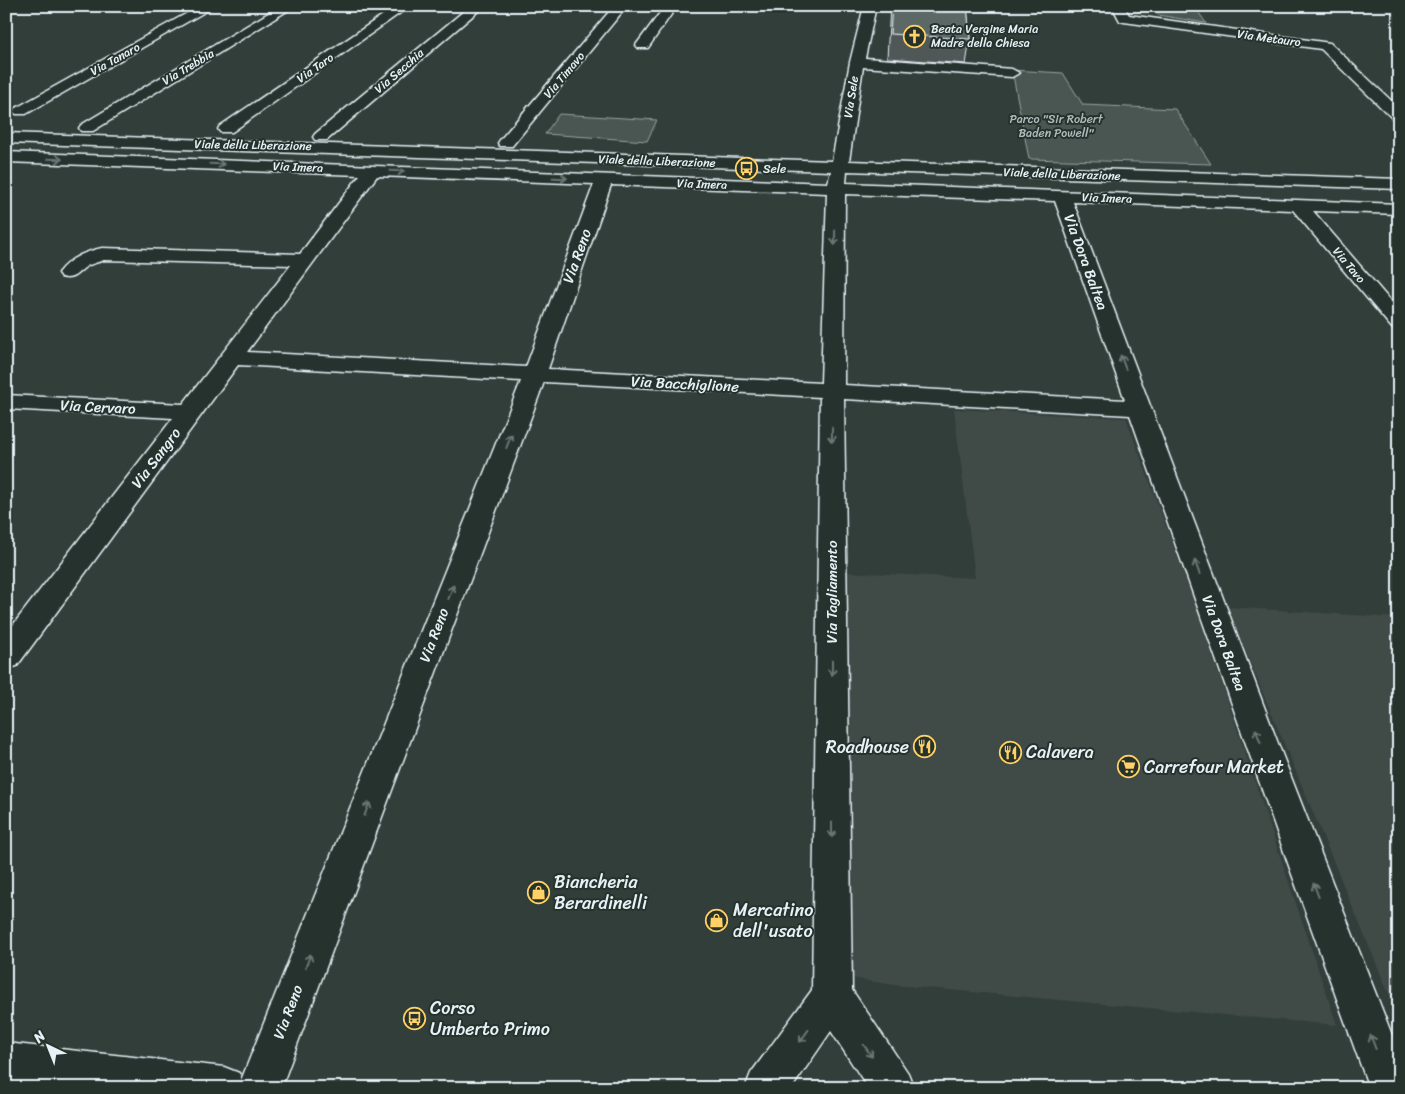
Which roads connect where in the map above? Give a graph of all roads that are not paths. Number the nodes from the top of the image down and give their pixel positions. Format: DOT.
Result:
graph roads {
  1 [pos="209,6"];
  2 [pos="289,6"];
  3 [pos="404,6"];
  4 [pos="478,6"];
  5 [pos="622,6"];
  6 [pos="671,6"];
  7 [pos="870,6"];
  8 [pos="1118,6"];
  9 [pos="643,45"];
  10 [pos="857,62"];
  11 [pos="1012,73"];
  12 [pos="21,112"];
  13 [pos="1399,117"];
  14 [pos="87,128"];
  15 [pos="226,129"];
  16 [pos="321,137"];
  17 [pos="6,138"];
  18 [pos="506,143"];
  19 [pos="6,157"];
  20 [pos="373,170"];
  21 [pos="837,178"];
  22 [pos="604,180"];
  23 [pos="1399,184"];
  24 [pos="1062,197"];
  25 [pos="1299,206"];
  26 [pos="1399,209"];
  27 [pos="306,260"];
  28 [pos="68,274"];
  29 [pos="1399,324"];
  30 [pos="230,358"];
  31 [pos="535,375"];
  32 [pos="832,392"];
  33 [pos="6,402"];
  34 [pos="1140,408"];
  35 [pos="190,412"];
  36 [pos="6,657"];
  37 [pos="832,996"];
  38 [pos="6,1064"];
  39 [pos="224,1088"];
  40 [pos="259,1088"];
  41 [pos="766,1088"];
  42 [pos="893,1088"];
  43 [pos="1391,1088"];
  1 -- 12 [label="street, Via Tanaro"];
  2 -- 14 [label="street, Via Trebbia"];
  3 -- 15 [label="street, Via Taro"];
  4 -- 16 [label="street, Via Secchia"];
  5 -- 18 [label="street, Via Timavo"];
  6 -- 9 [label="street"];
  7 -- 10 [label="street, Via Sele"];
  8 -- 13 [label="street, Via Metauro"];
  10 -- 11 [label="street"];
  10 -- 21 [label="street, Via Sele"];
  17 -- 21 [label="street, Viale della Liberazione"];
  19 -- 20 [label="street, Via Imera, one-way"];
  20 -- 22 [label="street, Via Imera, one-way"];
  20 -- 27 [label="street, Via Sangro"];
  21 -- 22 [label="street, Via Imera"];
  21 -- 23 [label="street, Viale della Liberazione"];
  21 -- 24 [label="street, Via Imera"];
  21 -- 32 [label="street, Via Tagliamento, one-way"];
  22 -- 31 [label="street, Via Reno"];
  24 -- 25 [label="street, Via Imera"];
  34 -- 24 [label="street, Via Dora Baltea, one-way"];
  25 -- 26 [label="street, Via Imera"];
  25 -- 29 [label="street, Via Tavo"];
  27 -- 28 [label="street"];
  27 -- 30 [label="street, Via Sangro"];
  30 -- 31 [label="street, Via Bacchiglione"];
  30 -- 35 [label="street, Via Sangro"];
  31 -- 32 [label="street, Via Bacchiglione"];
  40 -- 31 [label="street, Via Reno, one-way"];
  32 -- 34 [label="street, Via Bacchiglione"];
  32 -- 37 [label="street, Via Tagliamento, one-way"];
  33 -- 35 [label="street, Via Cervaro"];
  43 -- 34 [label="street, Via Dora Baltea, one-way"];
  35 -- 36 [label="street, Via Sangro"];
  37 -- 41 [label="street, one-way"];
  37 -- 42 [label="street, one-way"];
  38 -- 39 [label="street"];
}
